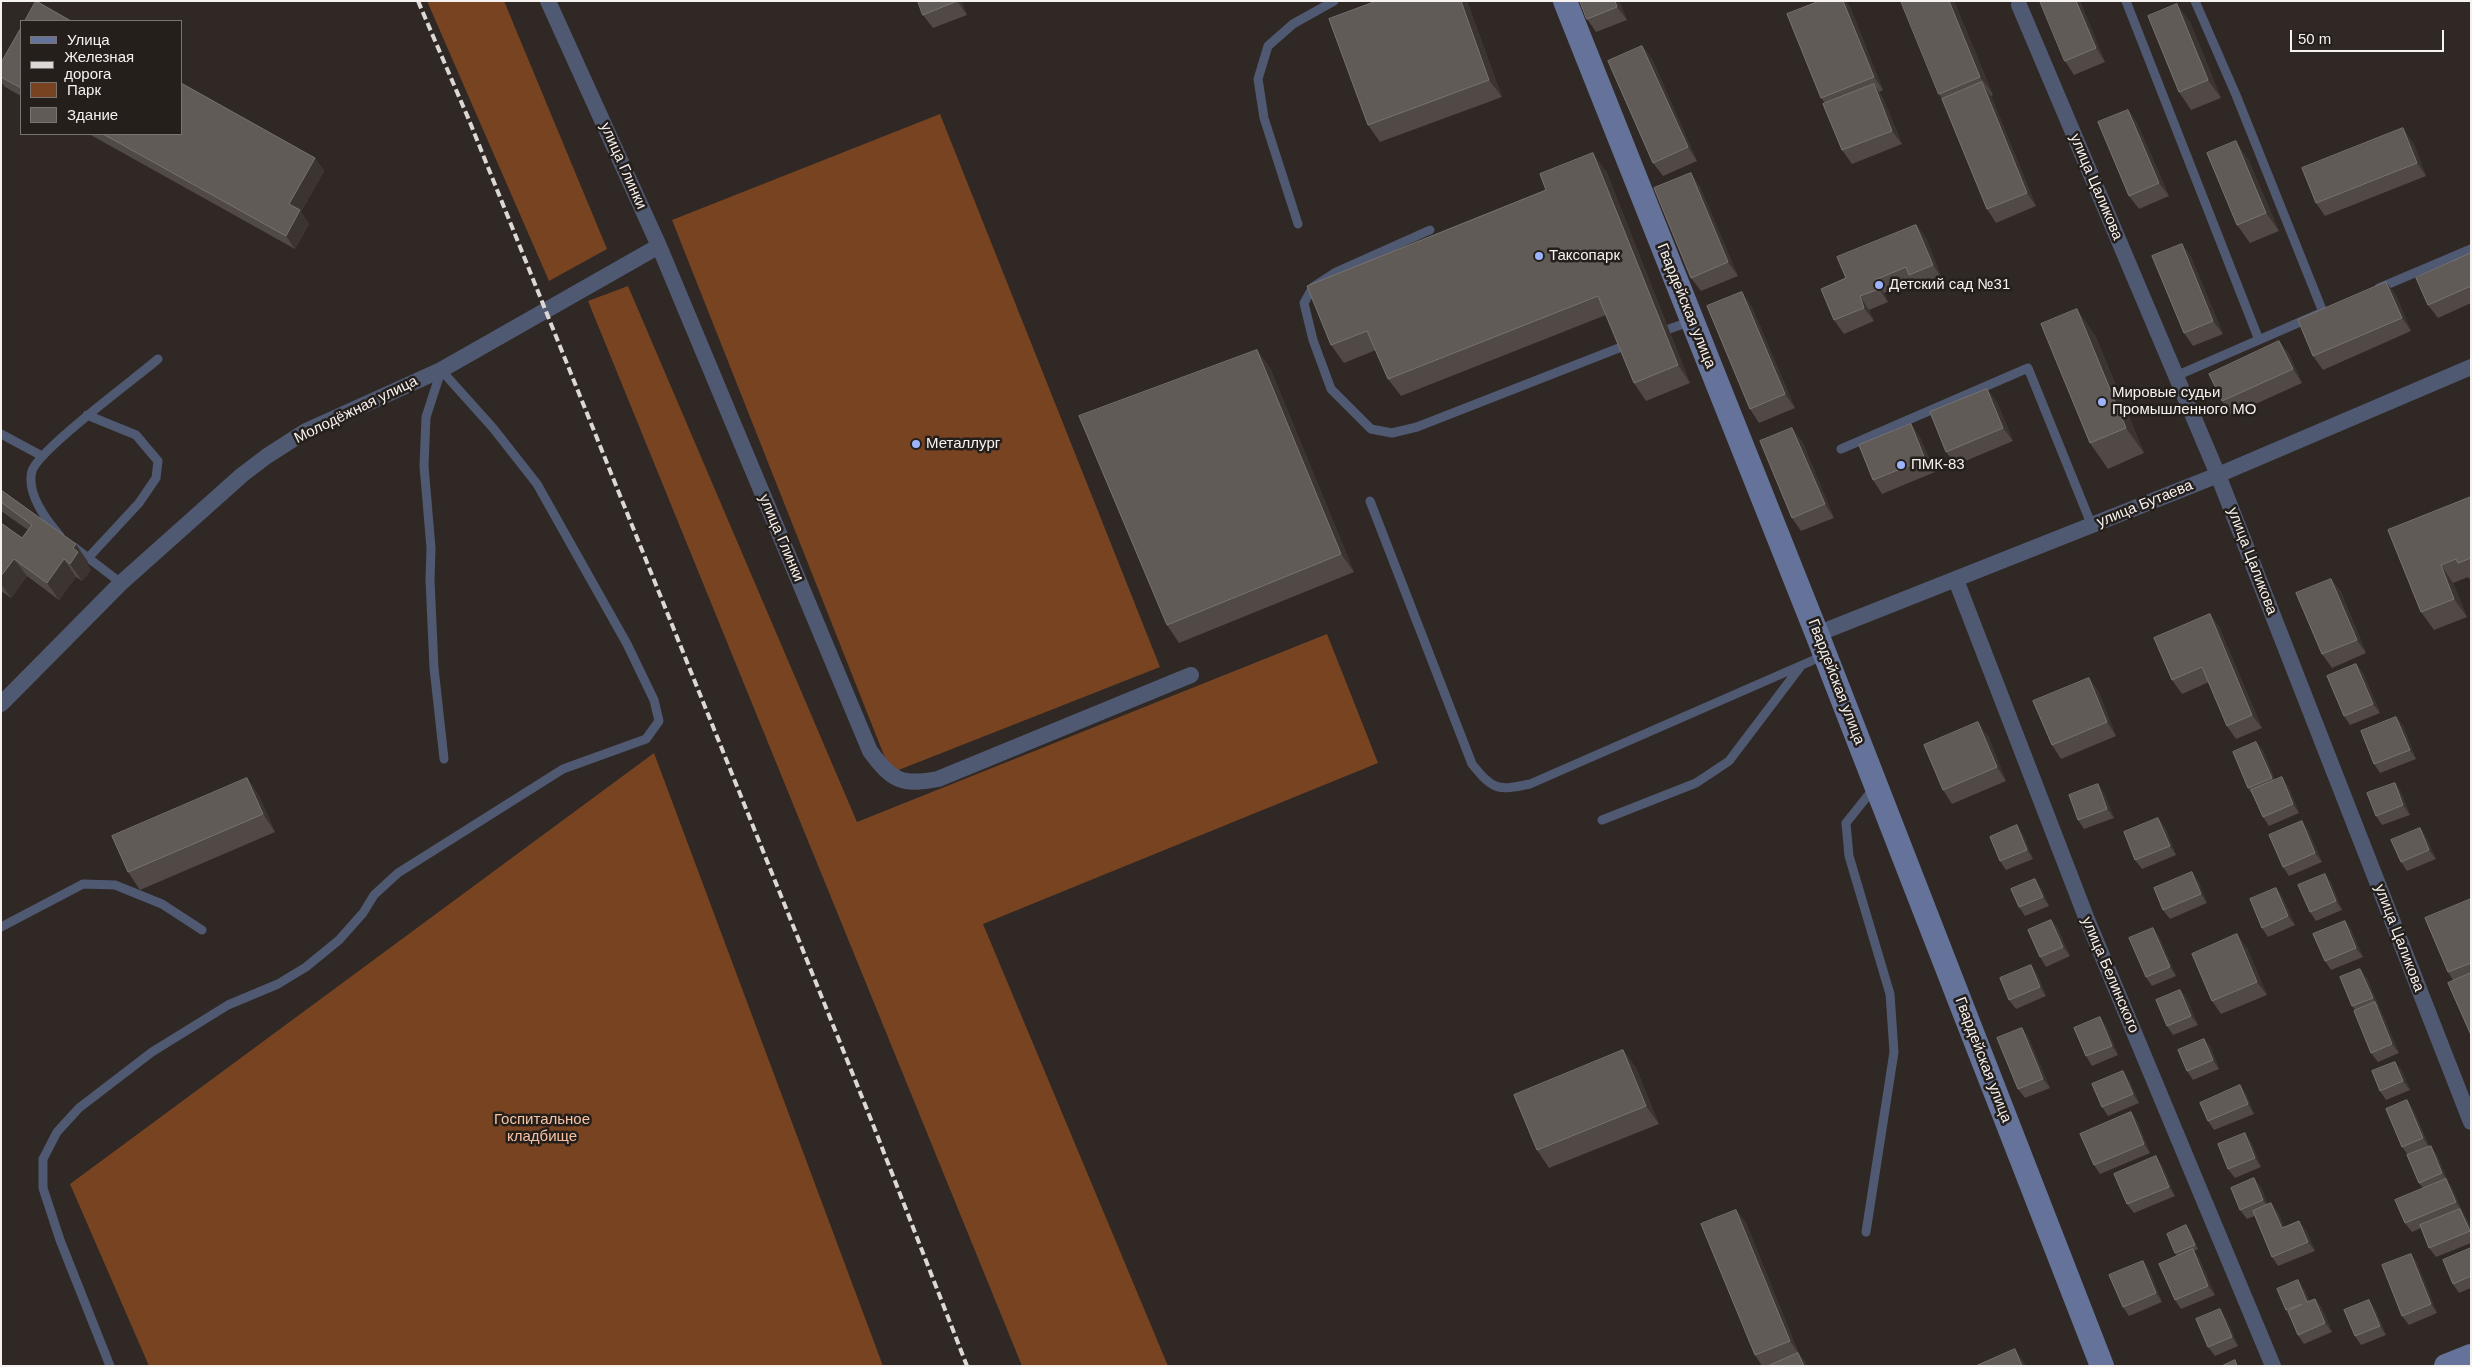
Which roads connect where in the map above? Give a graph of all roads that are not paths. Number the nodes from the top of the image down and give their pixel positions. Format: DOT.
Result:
graph roads {
  1 [pos="548,1"];
  2 [pos="1334,1"];
  3 [pos="1565,1"];
  4 [pos="2126,1"];
  5 [pos="2195,1"];
  6 [pos="2021,3"];
  7 [pos="1298,224"];
  8 [pos="1430,230"];
  9 [pos="659,246"];
  10 [pos="2471,249"];
  11 [pos="2367,294"];
  12 [pos="1692,321"];
  13 [pos="1669,329"];
  14 [pos="2260,340"];
  15 [pos="1624,346"];
  16 [pos="158,359"];
  17 [pos="2471,367"];
  18 [pos="441,370"];
  19 [pos="2176,376"];
  20 [pos="87,415"];
  21 [pos="1,434"];
  22 [pos="1842,449"];
  23 [pos="42,456"];
  24 [pos="2218,475"];
  25 [pos="1370,501"];
  26 [pos="2092,526"];
  27 [pos="88,558"];
  28 [pos="1956,580"];
  29 [pos="121,583"];
  30 [pos="1821,645"];
  31 [pos="1803,664"];
  32 [pos="1191,675"];
  33 [pos="1,704"];
  34 [pos="444,759"];
  35 [pos="1876,786"];
  36 [pos="1602,820"];
  37 [pos="1,927"];
  38 [pos="202,930"];
  39 [pos="2471,1122"];
  40 [pos="1866,1232"];
  41 [pos="2471,1356"];
  42 [pos="110,1366"];
  43 [pos="2102,1366"];
  44 [pos="2273,1366"];
  45 [pos="2446,1366"];
  1 -- 9 [label="street, улица Глинки"];
  2 -- 7 [label="lane"];
  3 -- 12 [label="street, Гвардейская улица"];
  4 -- 14 [label="lane"];
  5 -- 14 [label="lane"];
  6 -- 19 [label="street, улица Цаликова"];
  8 -- 15 [label="lane"];
  9 -- 18 [label="street, Молодёжная улица"];
  9 -- 32 [label="street, улица Глинки"];
  10 -- 11 [label="lane"];
  12 -- 13 [label="lane"];
  12 -- 30 [label="street, Гвардейская улица"];
  14 -- 19 [label="lane"];
  16 -- 20 [label="lane"];
  17 -- 24 [label="street, улица Бутаева"];
  18 -- 29 [label="street, Молодёжная улица"];
  18 -- 34 [label="lane"];
  18 -- 42 [label="lane"];
  19 -- 24 [label="street, улица Цаликова"];
  20 -- 23 [label="lane"];
  20 -- 27 [label="lane"];
  21 -- 23 [label="lane"];
  22 -- 26 [label="lane"];
  23 -- 27 [label="lane"];
  24 -- 26 [label="street, улица Бутаева"];
  24 -- 39 [label="street, улица Цаликова"];
  25 -- 31 [label="lane"];
  26 -- 28 [label="street, улица Бутаева"];
  27 -- 29 [label="lane"];
  28 -- 30 [label="street, улица Бутаева"];
  28 -- 44 [label="street, улица Белинского"];
  29 -- 33 [label="street, Молодёжная улица"];
  30 -- 31 [label="lane"];
  30 -- 35 [label="street, Гвардейская улица"];
  31 -- 36 [label="lane"];
  35 -- 40 [label="lane"];
  35 -- 43 [label="street, Гвардейская улица"];
  37 -- 38 [label="lane"];
  41 -- 45 [label="street"];
}
